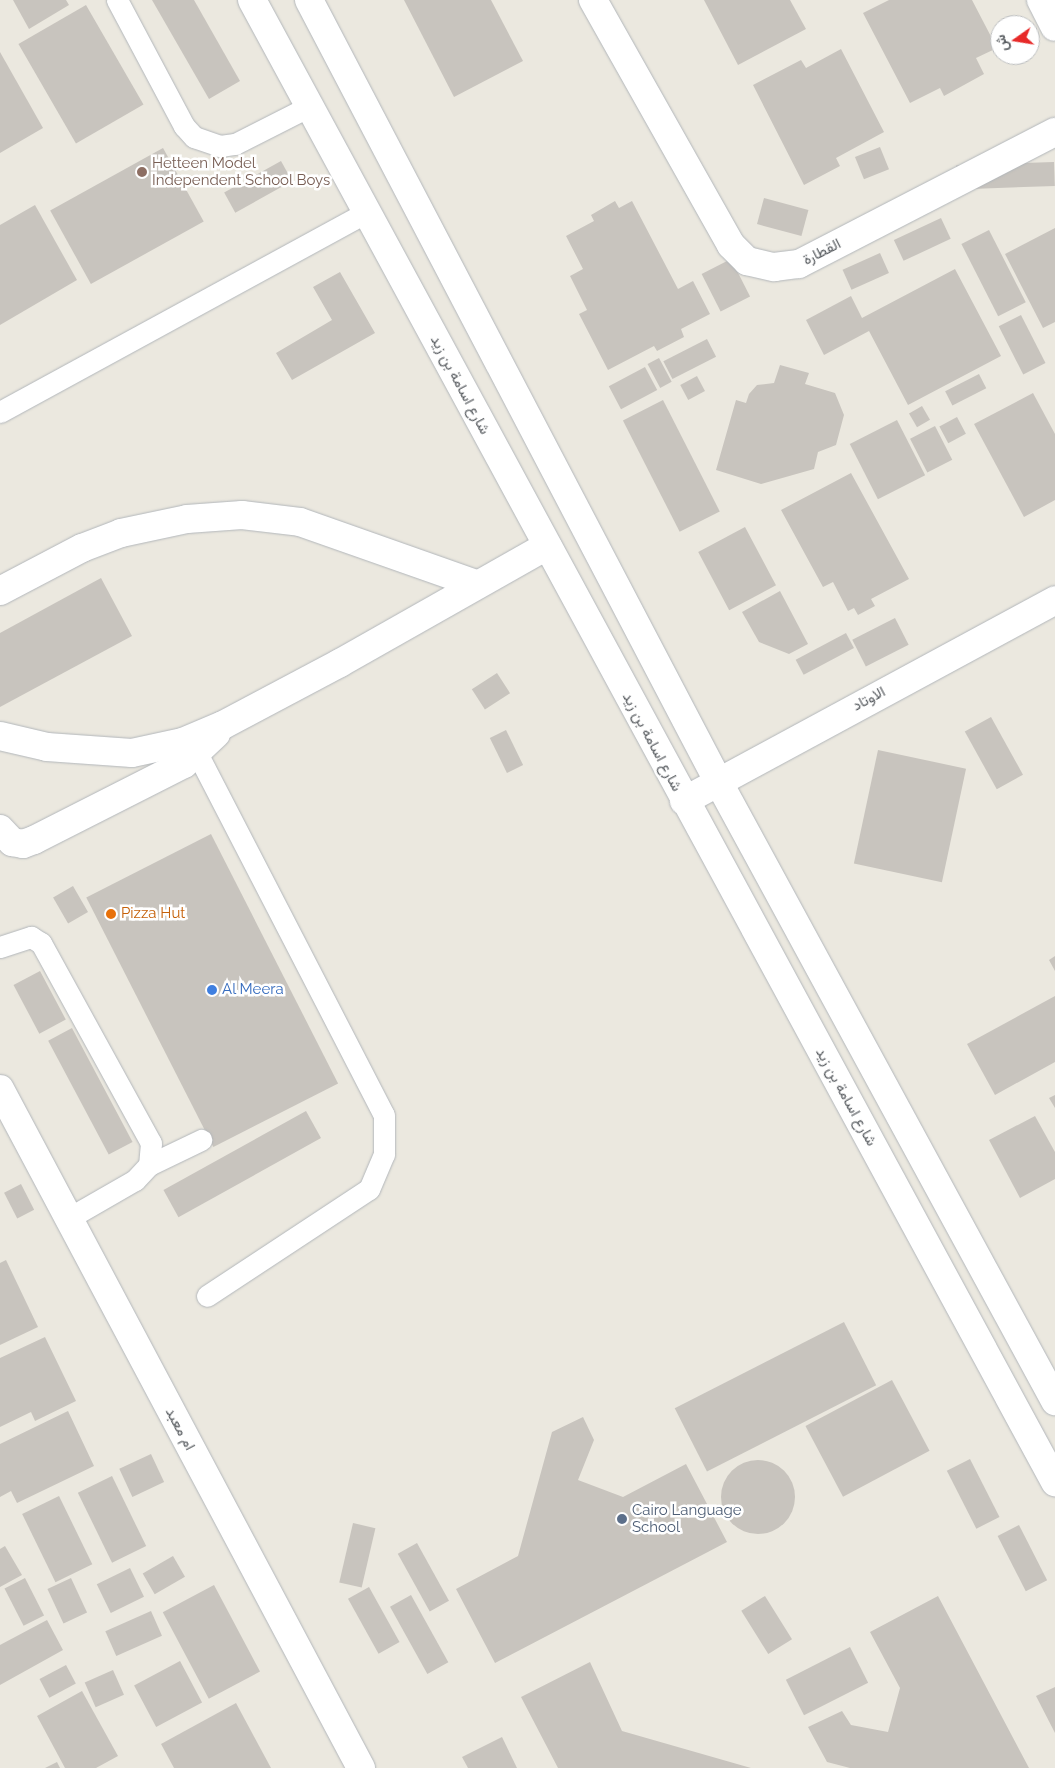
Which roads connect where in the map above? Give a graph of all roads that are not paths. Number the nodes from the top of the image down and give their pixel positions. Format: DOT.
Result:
graph roads {
  1 [pos="117,0"];
  2 [pos="252,0"];
  3 [pos="309,0"];
  4 [pos="593,0"];
  5 [pos="1041,0"];
  6 [pos="1055,27"];
  7 [pos="310,106"];
  8 [pos="1055,132"];
  9 [pos="366,212"];
  10 [pos="0,412"];
  11 [pos="547,546"];
  12 [pos="476,584"];
  13 [pos="0,591"];
  14 [pos="1055,600"];
  15 [pos="223,725"];
  16 [pos="0,736"];
  17 [pos="197,753"];
  18 [pos="718,781"];
  19 [pos="684,801"];
  20 [pos="0,829"];
  21 [pos="0,947"];
  22 [pos="0,1089"];
  23 [pos="201,1140"];
  24 [pos="149,1165"];
  25 [pos="68,1218"];
  26 [pos="208,1296"];
  27 [pos="1055,1401"];
  28 [pos="1055,1482"];
  29 [pos="361,1768"];
  1 -- 7 [label="lane"];
  2 -- 7 [label="street, شارع اسامة بن زيد"];
  3 -- 18 [label="street"];
  4 -- 8 [label="street, القطارة"];
  5 -- 6 [label="street"];
  7 -- 9 [label="street, شارع اسامة بن زيد"];
  9 -- 10 [label="lane"];
  9 -- 11 [label="street, شارع اسامة بن زيد"];
  11 -- 12 [label="street"];
  11 -- 19 [label="street, شارع اسامة بن زيد"];
  12 -- 13 [label="street"];
  12 -- 15 [label="street"];
  14 -- 18 [label="street, الاوتاد"];
  15 -- 16 [label="street"];
  15 -- 17 [label="street"];
  17 -- 20 [label="street"];
  17 -- 26 [label="lane"];
  18 -- 19 [label="street, الاوتاد"];
  18 -- 27 [label="street"];
  19 -- 28 [label="street, شارع اسامة بن زيد"];
  21 -- 24 [label="lane"];
  22 -- 25 [label="street, ام معبد"];
  23 -- 24 [label="lane"];
  24 -- 25 [label="lane"];
  25 -- 29 [label="street, ام معبد"];
}
